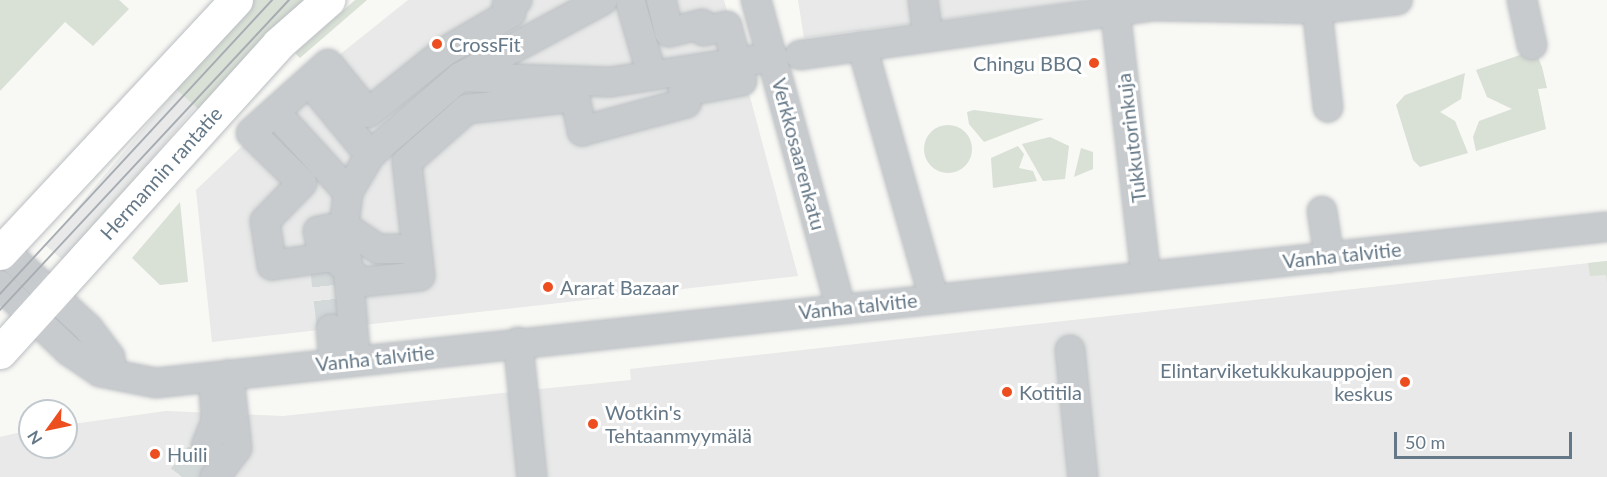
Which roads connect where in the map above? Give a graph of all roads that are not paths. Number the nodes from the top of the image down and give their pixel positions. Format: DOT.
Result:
graph roads {
  1 [pos="236,0"];
  2 [pos="328,0"];
  3 [pos="517,0"];
  4 [pos="603,0"];
  5 [pos="630,0"];
  6 [pos="661,0"];
  7 [pos="756,0"];
  8 [pos="923,0"];
  9 [pos="1398,0"];
  10 [pos="1522,0"];
  11 [pos="1159,3"];
  12 [pos="1115,5"];
  13 [pos="1317,9"];
  14 [pos="927,36"];
  15 [pos="1532,45"];
  16 [pos="862,46"];
  17 [pos="787,56"];
  18 [pos="652,75"];
  19 [pos="460,77"];
  20 [pos="318,92"];
  21 [pos="1328,107"];
  22 [pos="286,124"];
  23 [pos="370,155"];
  24 [pos="348,192"];
  25 [pos="288,198"];
  26 [pos="1322,212"];
  27 [pos="1607,227"];
  28 [pos="328,239"];
  29 [pos="416,249"];
  30 [pos="1,250"];
  31 [pos="1329,257"];
  32 [pos="1146,275"];
  33 [pos="0,285"];
  34 [pos="934,298"];
  35 [pos="41,306"];
  36 [pos="841,308"];
  37 [pos="331,329"];
  38 [pos="518,342"];
  39 [pos="1070,350"];
  40 [pos="0,352"];
  41 [pos="345,362"];
  42 [pos="221,375"];
  43 [pos="206,446"];
  44 [pos="215,477"];
  45 [pos="532,477"];
  46 [pos="1083,477"];
  1 -- 30 [label="main road"];
  2 -- 35 [label="main road, Hermannin rantatie"];
  3 -- 25 [label="street"];
  4 -- 19 [label="street"];
  5 -- 18 [label="street"];
  6 -- 25 [label="street"];
  7 -- 17 [label="street, Verkkosaarenkatu"];
  8 -- 14 [label="street"];
  9 -- 13 [label="street"];
  10 -- 15 [label="street"];
  11 -- 12 [label="street"];
  11 -- 13 [label="street"];
  12 -- 14 [label="street"];
  12 -- 32 [label="street, Tukkutorinkuja"];
  13 -- 21 [label="street"];
  14 -- 16 [label="street"];
  16 -- 17 [label="street"];
  16 -- 34 [label="street"];
  17 -- 18 [label="street"];
  17 -- 36 [label="street, Verkkosaarenkatu"];
  18 -- 19 [label="street"];
  19 -- 23 [label="street"];
  20 -- 23 [label="street"];
  22 -- 24 [label="street"];
  23 -- 24 [label="street"];
  24 -- 28 [label="street"];
  25 -- 28 [label="street"];
  26 -- 31 [label="street"];
  27 -- 31 [label="street, Vanha talvitie"];
  28 -- 29 [label="street"];
  28 -- 41 [label="street"];
  30 -- 35 [label="street, Vanha talvitie"];
  31 -- 32 [label="street, Vanha talvitie"];
  32 -- 34 [label="street, Vanha talvitie"];
  33 -- 35 [label="street, Vanha talvitie"];
  34 -- 36 [label="street, Vanha talvitie"];
  35 -- 40 [label="main road, Hermannin rantatie"];
  35 -- 42 [label="street, Vanha talvitie"];
  36 -- 38 [label="street, Vanha talvitie"];
  37 -- 41 [label="street"];
  38 -- 41 [label="street, Vanha talvitie"];
  38 -- 45 [label="street"];
  39 -- 46 [label="street"];
  41 -- 42 [label="street, Vanha talvitie"];
  42 -- 43 [label="street"];
  42 -- 44 [label="street"];
}
